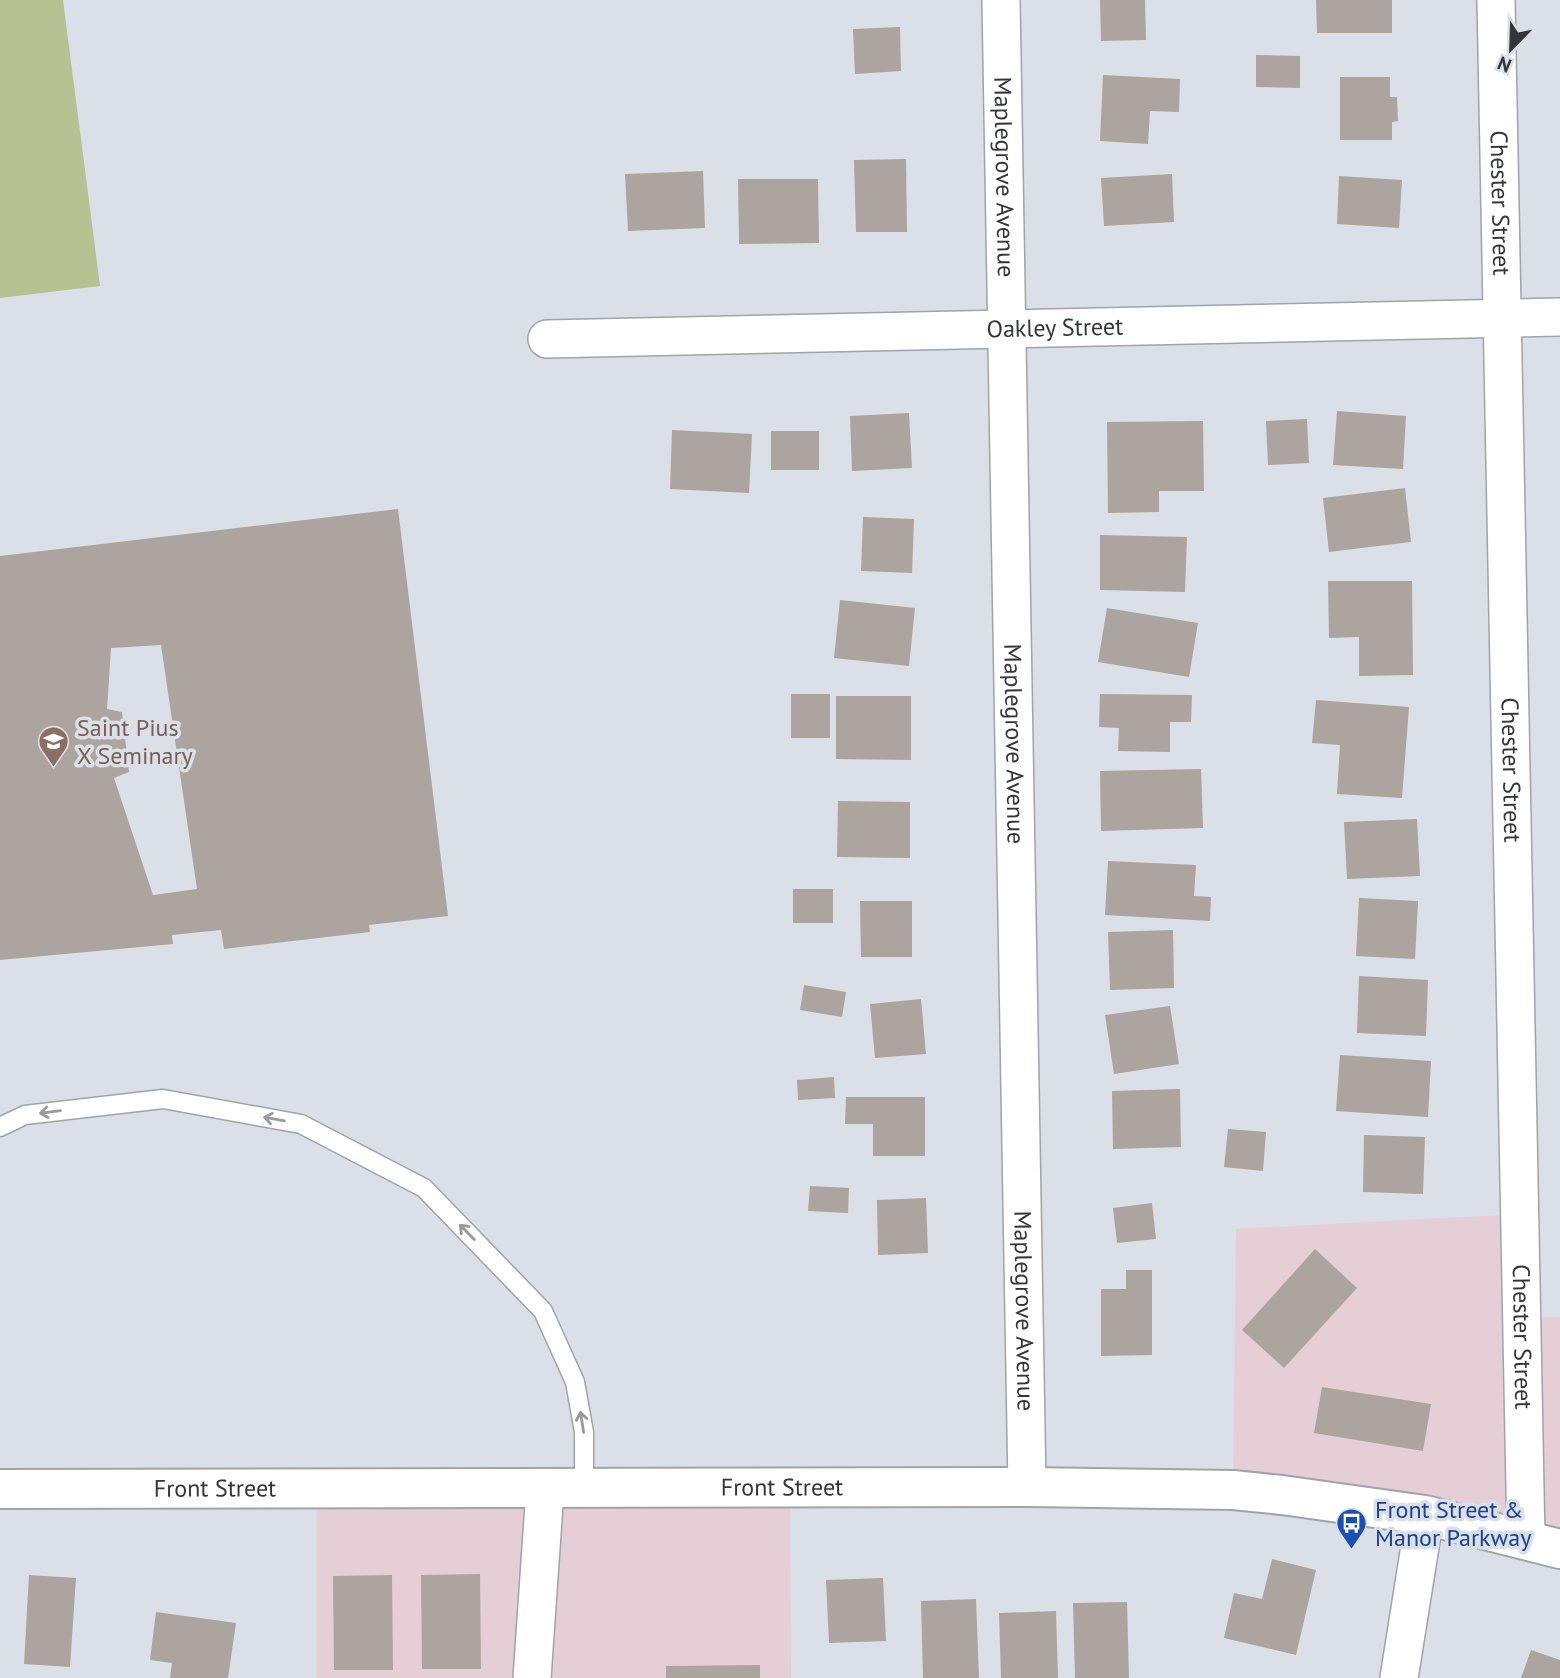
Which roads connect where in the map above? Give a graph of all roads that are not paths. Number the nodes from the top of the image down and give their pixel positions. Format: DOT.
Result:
graph roads {
  1 [pos="1000,0"];
  2 [pos="1496,0"];
  3 [pos="1560,317"];
  4 [pos="1503,319"];
  5 [pos="1007,329"];
  6 [pos="547,339"];
  7 [pos="0,1127"];
  8 [pos="1027,1487"];
  9 [pos="0,1489"];
  10 [pos="545,1490"];
  11 [pos="584,1490"];
  12 [pos="1425,1515"];
  13 [pos="1543,1544"];
  14 [pos="532,1678"];
  15 [pos="1398,1678"];
  1 -- 5 [label="street, Maplegrove Avenue"];
  2 -- 4 [label="street, Chester Street"];
  3 -- 4 [label="street, Oakley Street"];
  4 -- 5 [label="street, Oakley Street"];
  4 -- 13 [label="street, Chester Street"];
  5 -- 6 [label="street, Oakley Street"];
  5 -- 8 [label="street, Maplegrove Avenue"];
  11 -- 7 [label="lane, one-way"];
  8 -- 11 [label="main road, Front Street"];
  8 -- 12 [label="main road, Front Street"];
  9 -- 10 [label="main road, Front Street"];
  10 -- 11 [label="main road, Front Street"];
  10 -- 14 [label="street"];
  12 -- 13 [label="main road, Front Street"];
  12 -- 15 [label="street"];
}
